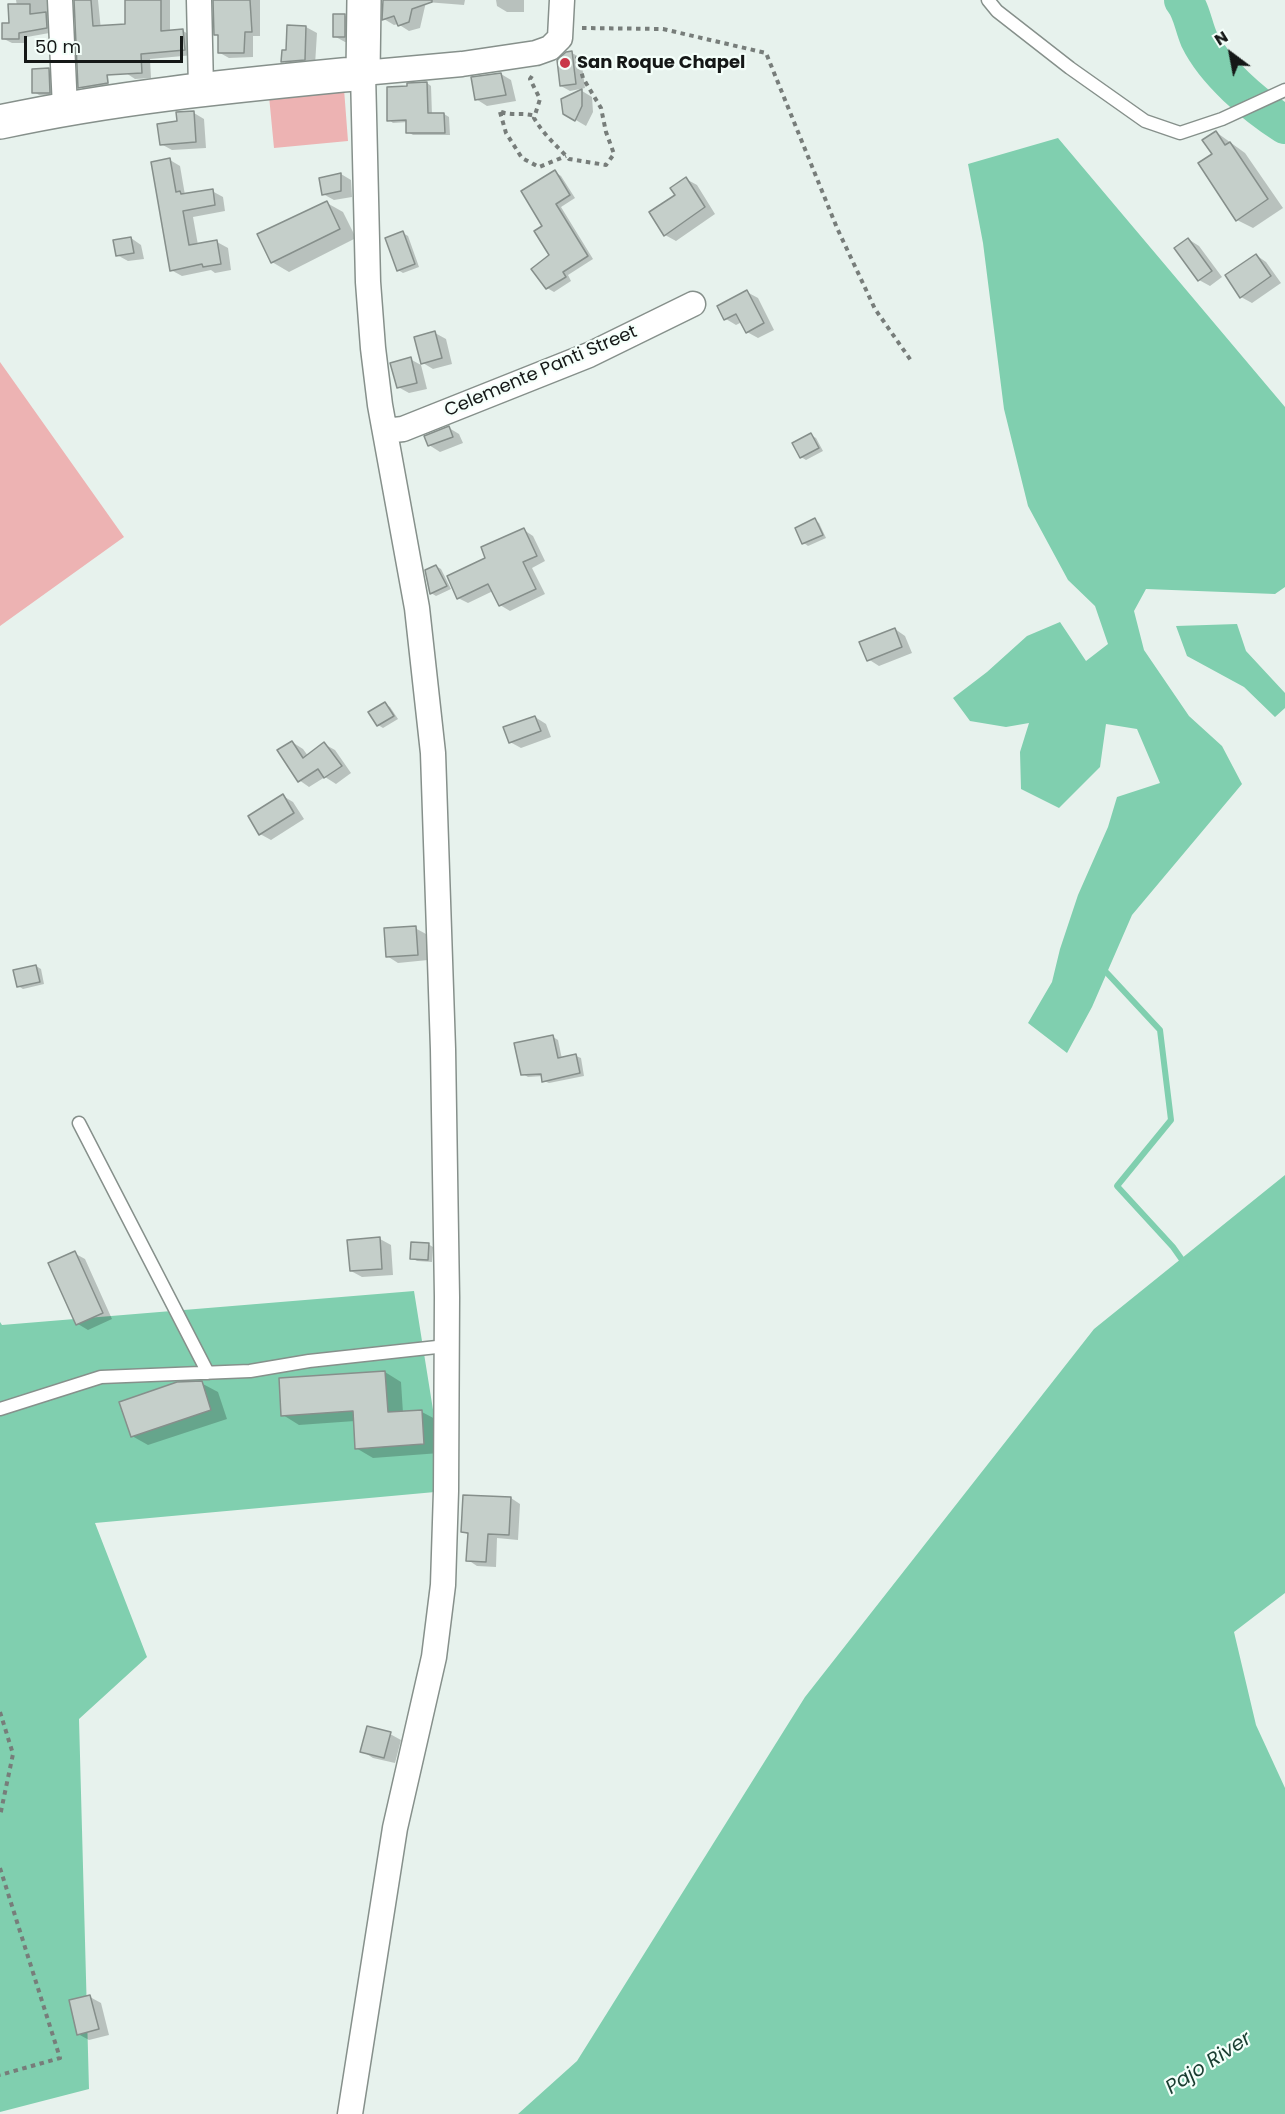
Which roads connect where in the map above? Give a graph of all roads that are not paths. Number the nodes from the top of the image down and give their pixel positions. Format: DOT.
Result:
graph roads {
  1 [pos="60,0"];
  2 [pos="199,0"];
  3 [pos="364,0"];
  4 [pos="562,0"];
  5 [pos="988,0"];
  6 [pos="363,73"];
  7 [pos="201,88"];
  8 [pos="1285,90"];
  9 [pos="65,108"];
  10 [pos="0,122"];
  11 [pos="693,304"];
  12 [pos="385,431"];
  13 [pos="79,1123"];
  14 [pos="446,1346"];
  15 [pos="208,1373"];
  16 [pos="0,1409"];
  17 [pos="350,2114"];
  1 -- 9 [label="street"];
  2 -- 7 [label="street"];
  3 -- 6 [label="street"];
  4 -- 6 [label="street"];
  5 -- 8 [label="lane"];
  6 -- 7 [label="street"];
  6 -- 12 [label="street"];
  7 -- 9 [label="street"];
  9 -- 10 [label="street"];
  11 -- 12 [label="street, Celemente Panti Street"];
  12 -- 14 [label="street"];
  13 -- 15 [label="lane"];
  14 -- 15 [label="lane"];
  14 -- 17 [label="street"];
  15 -- 16 [label="lane"];
}
